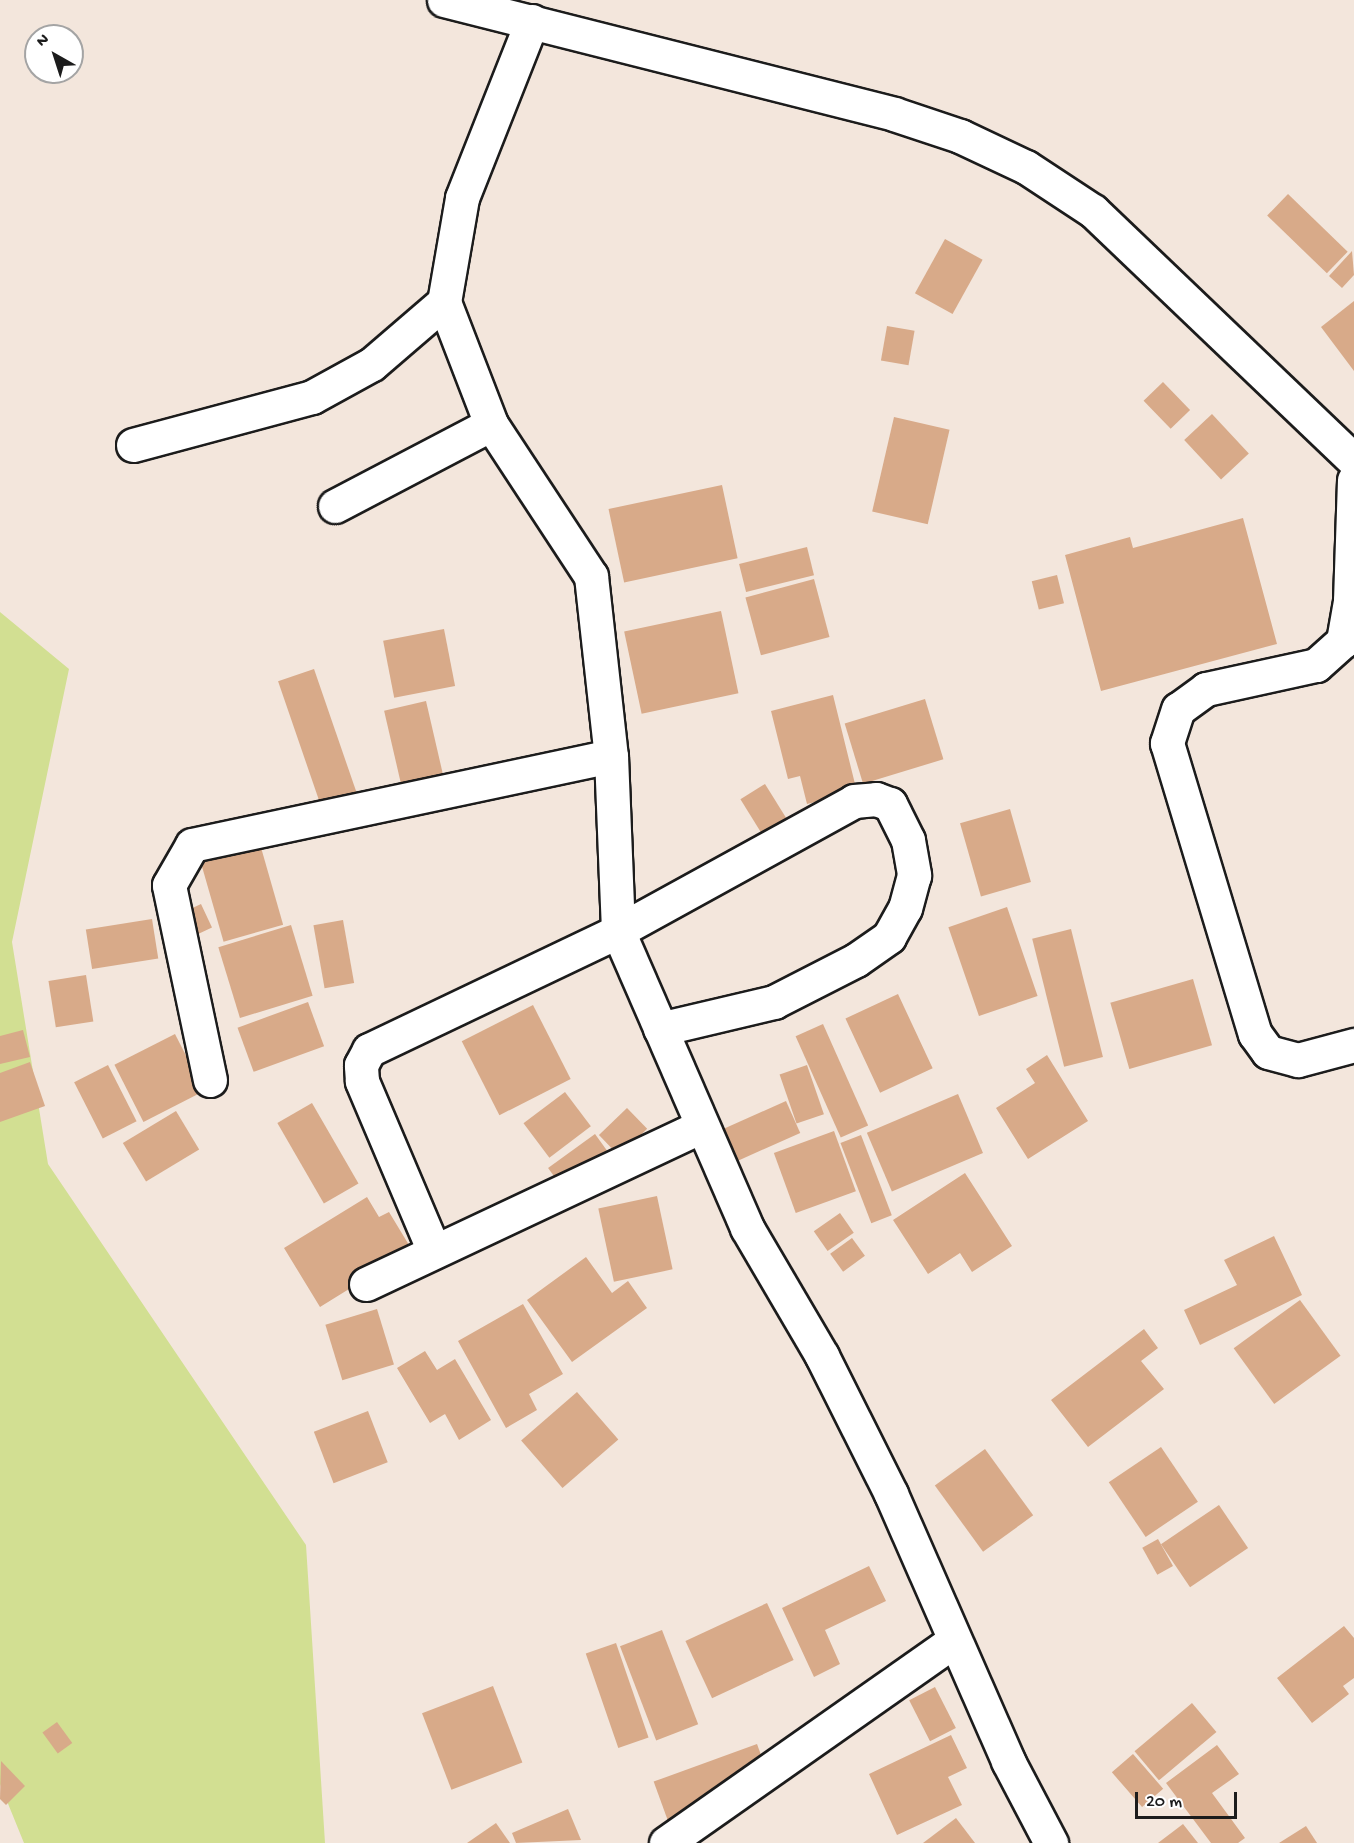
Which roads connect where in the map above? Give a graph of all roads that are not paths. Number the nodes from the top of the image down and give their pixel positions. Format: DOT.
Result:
graph roads {
  1 [pos="444,0"];
  2 [pos="532,21"];
  3 [pos="444,302"];
  4 [pos="491,424"];
  5 [pos="133,445"];
  6 [pos="1354,460"];
  7 [pos="1354,480"];
  8 [pos="335,506"];
  9 [pos="611,756"];
  10 [pos="618,931"];
  11 [pos="660,1029"];
  12 [pos="1354,1045"];
  13 [pos="210,1080"];
  14 [pos="700,1127"];
  15 [pos="434,1251"];
  16 [pos="366,1284"];
  17 [pos="953,1641"];
  18 [pos="666,1843"];
  19 [pos="1051,1843"];
  1 -- 2 [label="street"];
  2 -- 3 [label="street"];
  2 -- 6 [label="street"];
  3 -- 4 [label="street"];
  3 -- 5 [label="street"];
  4 -- 8 [label="street"];
  4 -- 9 [label="street"];
  7 -- 12 [label="street"];
  9 -- 10 [label="street"];
  9 -- 13 [label="street"];
  10 -- 11 [label="street"];
  10 -- 11 [label="street"];
  10 -- 15 [label="street"];
  11 -- 14 [label="street"];
  14 -- 15 [label="street"];
  14 -- 17 [label="street"];
  15 -- 16 [label="street"];
  17 -- 18 [label="street"];
  17 -- 19 [label="street"];
}
